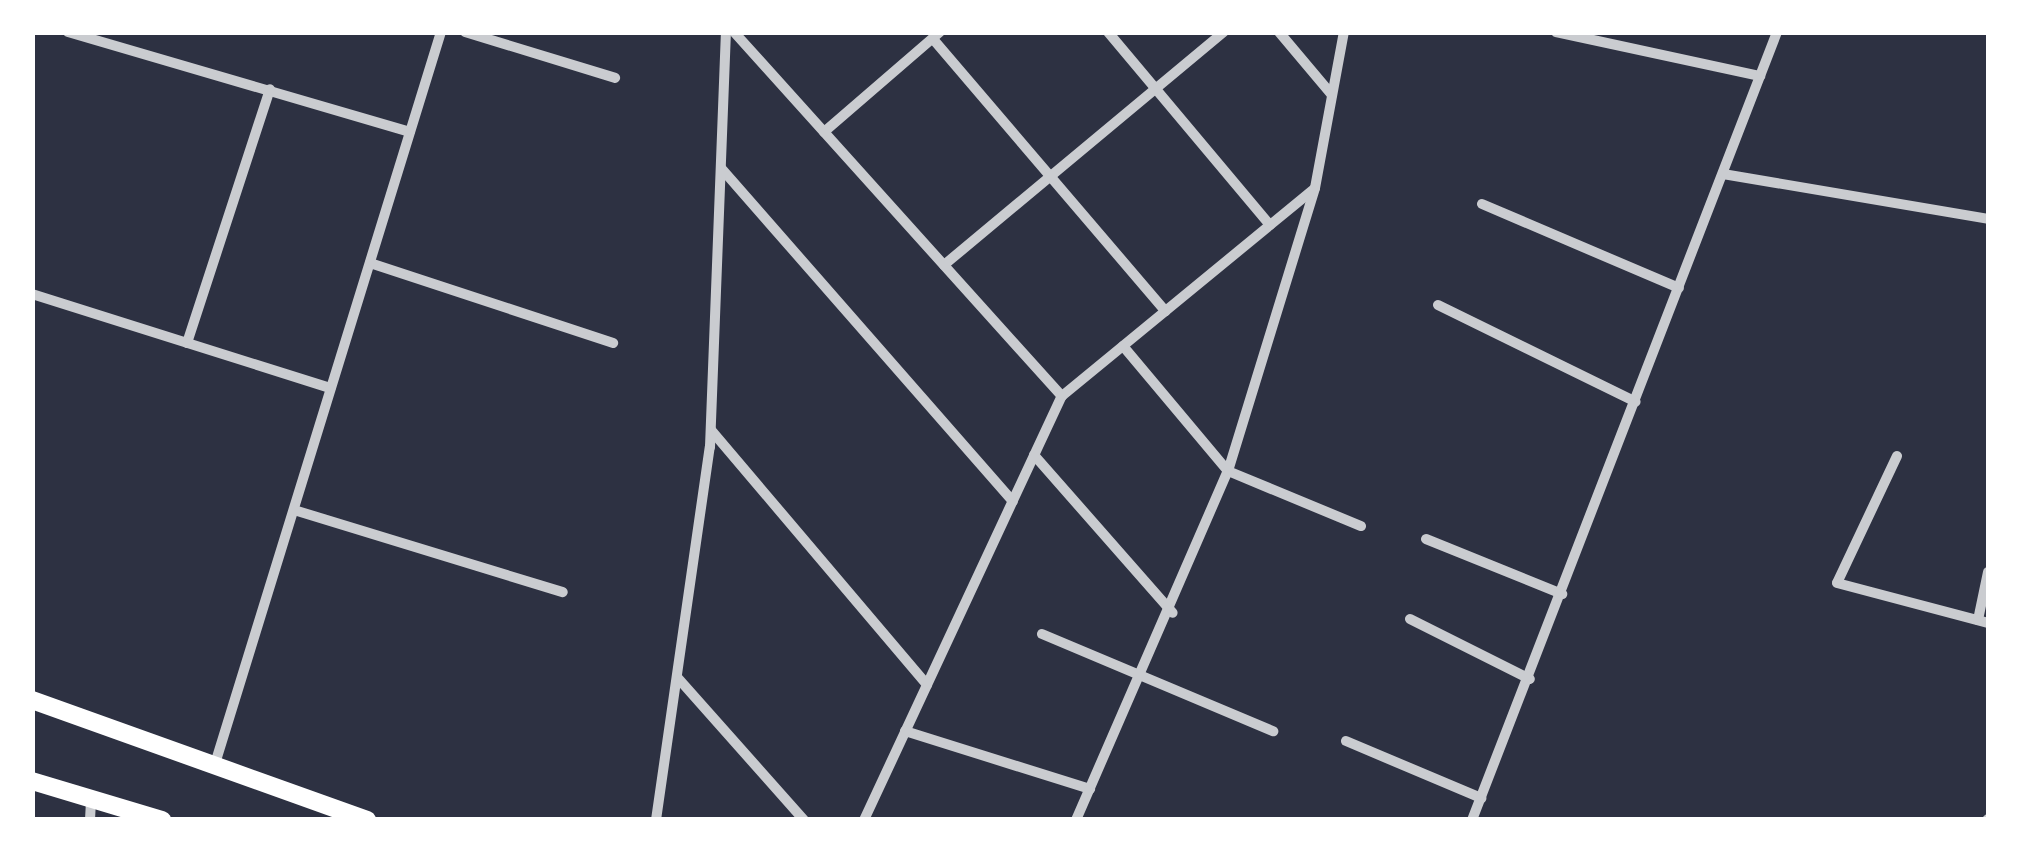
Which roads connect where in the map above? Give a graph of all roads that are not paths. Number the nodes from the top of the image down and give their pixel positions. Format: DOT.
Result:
graph roads {
  1 [pos="68,32"];
  2 [pos="441,32"];
  3 [pos="465,32"];
  4 [pos="726,32"];
  5 [pos="734,32"];
  6 [pos="1108,32"];
  7 [pos="1224,32"];
  8 [pos="1279,32"];
  9 [pos="1344,32"];
  10 [pos="1556,32"];
  11 [pos="1777,32"];
  12 [pos="936,36"];
  13 [pos="1760,76"];
  14 [pos="616,78"];
  15 [pos="270,89"];
  16 [pos="1156,90"];
  17 [pos="1332,96"];
  18 [pos="410,132"];
  19 [pos="824,132"];
  20 [pos="720,167"];
  21 [pos="1723,174"];
  22 [pos="1051,177"];
  23 [pos="1315,188"];
  24 [pos="1482,204"];
  25 [pos="1988,219"];
  26 [pos="1270,225"];
  27 [pos="370,263"];
  28 [pos="944,266"];
  29 [pos="1679,288"];
  30 [pos="32,294"];
  31 [pos="1438,306"];
  32 [pos="1165,311"];
  33 [pos="187,342"];
  34 [pos="613,343"];
  35 [pos="1123,346"];
  36 [pos="331,388"];
  37 [pos="1062,396"];
  38 [pos="1636,402"];
  39 [pos="710,430"];
  40 [pos="1034,455"];
  41 [pos="1897,456"];
  42 [pos="1228,472"];
  43 [pos="1013,501"];
  44 [pos="294,510"];
  45 [pos="1361,526"];
  46 [pos="1426,539"];
  47 [pos="1988,572"];
  48 [pos="564,592"];
  49 [pos="1562,594"];
  50 [pos="1173,613"];
  51 [pos="1410,619"];
  52 [pos="1983,622"];
  53 [pos="1042,634"];
  54 [pos="677,676"];
  55 [pos="1530,679"];
  56 [pos="1142,681"];
  57 [pos="927,686"];
  58 [pos="34,702"];
  59 [pos="905,731"];
  60 [pos="1274,731"];
  61 [pos="1346,742"];
  62 [pos="213,771"];
  63 [pos="32,781"];
  64 [pos="1090,789"];
  65 [pos="1481,798"];
  66 [pos="91,799"];
  67 [pos="90,820"];
  68 [pos="162,820"];
  69 [pos="366,820"];
  70 [pos="656,820"];
  71 [pos="804,820"];
  72 [pos="864,820"];
  73 [pos="1076,820"];
  74 [pos="1472,820"];
  1 -- 15 [label="street"];
  2 -- 18 [label="street"];
  3 -- 14 [label="street"];
  4 -- 20 [label="street"];
  5 -- 19 [label="street"];
  6 -- 16 [label="street"];
  7 -- 16 [label="street"];
  8 -- 17 [label="street"];
  9 -- 17 [label="street"];
  10 -- 13 [label="street"];
  11 -- 13 [label="street"];
  12 -- 19 [label="street"];
  12 -- 22 [label="street"];
  13 -- 21 [label="street"];
  15 -- 18 [label="street"];
  15 -- 33 [label="street"];
  16 -- 22 [label="street"];
  16 -- 26 [label="street"];
  17 -- 23 [label="street"];
  18 -- 27 [label="street"];
  19 -- 28 [label="street"];
  20 -- 39 [label="street"];
  20 -- 43 [label="street"];
  21 -- 25 [label="street"];
  21 -- 29 [label="street"];
  22 -- 28 [label="street"];
  22 -- 32 [label="street"];
  23 -- 26 [label="street"];
  23 -- 42 [label="street"];
  24 -- 29 [label="street"];
  26 -- 32 [label="street"];
  27 -- 34 [label="street"];
  27 -- 36 [label="street"];
  28 -- 37 [label="street"];
  29 -- 38 [label="street"];
  30 -- 33 [label="street"];
  31 -- 38 [label="street"];
  32 -- 35 [label="street"];
  33 -- 36 [label="street"];
  35 -- 37 [label="street"];
  35 -- 42 [label="street"];
  36 -- 44 [label="street"];
  37 -- 40 [label="street"];
  38 -- 49 [label="street"];
  39 -- 54 [label="street"];
  39 -- 57 [label="street"];
  40 -- 43 [label="street"];
  40 -- 50 [label="street"];
  41 -- 52 [label="street"];
  42 -- 45 [label="street"];
  42 -- 50 [label="street"];
  43 -- 57 [label="street"];
  44 -- 48 [label="street"];
  44 -- 62 [label="street"];
  46 -- 49 [label="street"];
  47 -- 52 [label="street"];
  49 -- 55 [label="street"];
  50 -- 56 [label="street"];
  51 -- 55 [label="street"];
  53 -- 56 [label="street"];
  54 -- 70 [label="street"];
  54 -- 71 [label="street"];
  55 -- 65 [label="street"];
  56 -- 60 [label="street"];
  56 -- 64 [label="street"];
  57 -- 59 [label="street"];
  58 -- 62 [label="main road"];
  59 -- 64 [label="street"];
  59 -- 72 [label="street"];
  61 -- 65 [label="street"];
  62 -- 69 [label="main road"];
  63 -- 66 [label="main road"];
  64 -- 73 [label="street"];
  65 -- 74 [label="street"];
  66 -- 67 [label="street"];
  66 -- 68 [label="main road"];
}
